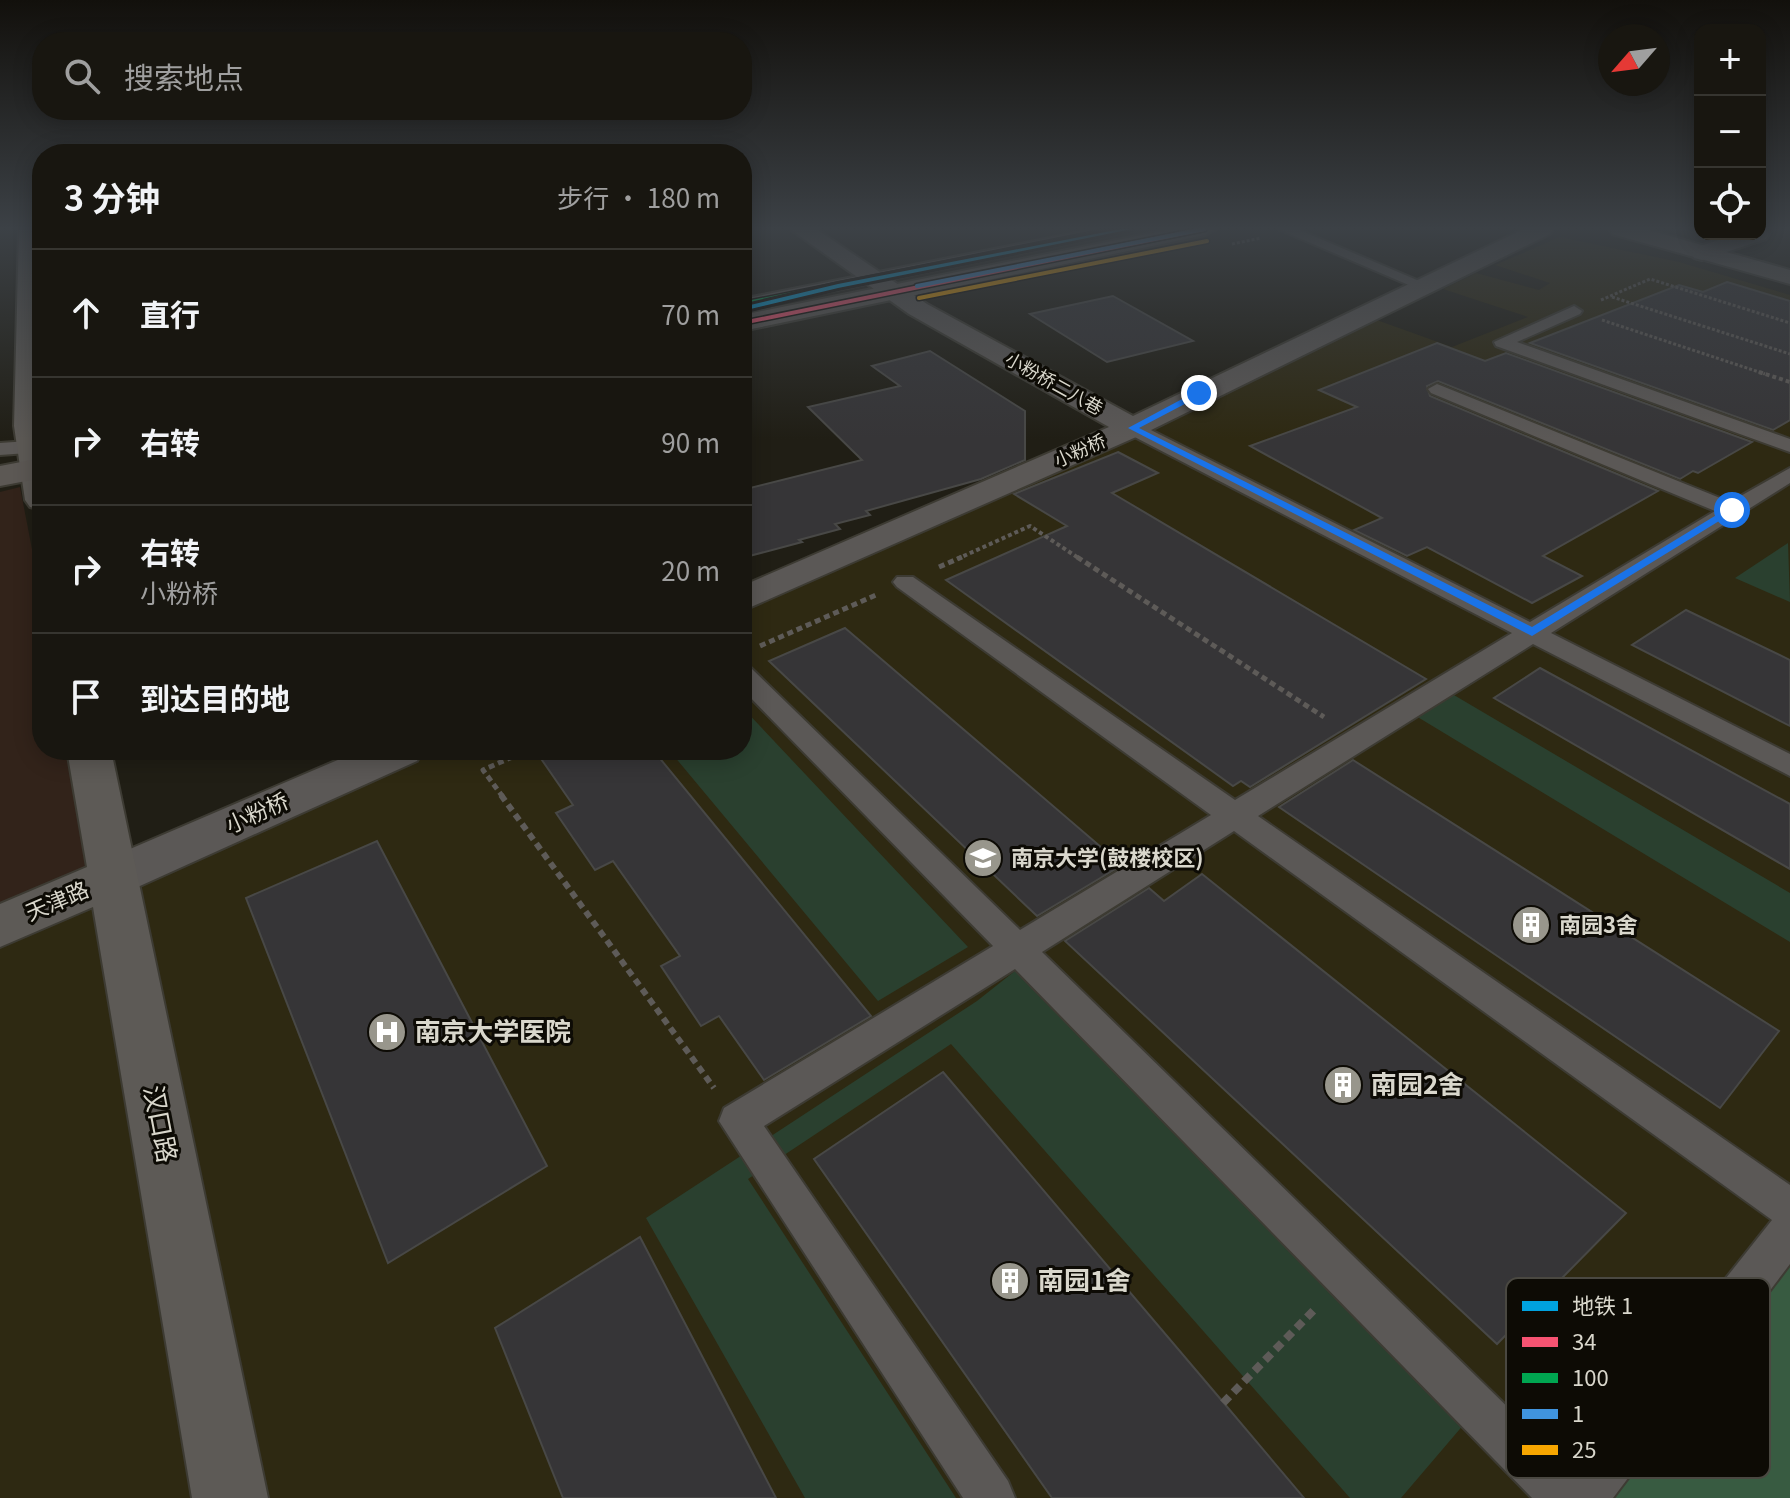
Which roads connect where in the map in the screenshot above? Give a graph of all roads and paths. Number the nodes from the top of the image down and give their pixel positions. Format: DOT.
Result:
graph roads {
  1 [pos="782,299"];
  2 [pos="838,299"];
  3 [pos="916,299"];
  4 [pos="1397,299"];
  5 [pos="1603,299"];
  6 [pos="1619,299"];
  7 [pos="1713,299"];
  8 [pos="752,303"];
  9 [pos="1574,311"];
  10 [pos="752,320"];
  11 [pos="1790,323"];
  12 [pos="1790,354"];
  13 [pos="1790,382"];
  14 [pos="1437,389"];
  15 [pos="1132,428"];
  16 [pos="1790,446"];
  17 [pos="32,451"];
  18 [pos="0,452"];
  19 [pos="32,454"];
  20 [pos="1790,474"];
  21 [pos="0,478"];
  22 [pos="1732,510"];
  23 [pos="905,582"];
  24 [pos="752,596"];
  25 [pos="1532,632"];
  26 [pos="752,659"];
  27 [pos="752,664"];
  28 [pos="1358,740"];
  29 [pos="91,760"];
  30 [pos="378,760"];
  31 [pos="506,760"];
  32 [pos="1790,766"];
  33 [pos="1235,815"];
  34 [pos="113,877"];
  35 [pos="0,926"];
  36 [pos="1018,949"];
  37 [pos="738,1121"];
  38 [pos="1790,1209"];
  39 [pos="1790,1230"];
  40 [pos="1346,1278"];
  41 [pos="1753,1278"];
  42 [pos="1223,1403"];
  43 [pos="1506,1438"];
  44 [pos="1546,1478"];
  45 [pos="1598,1478"];
  46 [pos="230,1498"];
  47 [pos="991,1498"];
  48 [pos="1566,1498"];
  49 [pos="1583,1498"];
  1 -- 8 [label="lane"];
  2 -- 10 [label="main road"];
  3 -- 15 [label="street, 小粉桥二八巷"];
  4 -- 15 [label="street, 小粉桥"];
  5 -- 9 [label="path"];
  6 -- 12 [label="path"];
  7 -- 11 [label="path"];
  9 -- 13 [label="path"];
  9 -- 16 [label="lane"];
  14 -- 22 [label="lane"];
  15 -- 24 [label="street, 小粉桥"];
  15 -- 25 [label="lane"];
  17 -- 18 [label="main road"];
  19 -- 21 [label="main road"];
  20 -- 22 [label="lane"];
  22 -- 25 [label="lane"];
  23 -- 26 [label="path"];
  23 -- 28 [label="path"];
  23 -- 33 [label="lane"];
  25 -- 28 [label="lane"];
  25 -- 32 [label="lane"];
  27 -- 36 [label="lane"];
  28 -- 33 [label="lane"];
  29 -- 34 [label="street, 汉口路"];
  30 -- 34 [label="street, 小粉桥"];
  31 -- 37 [label="path"];
  33 -- 36 [label="lane"];
  33 -- 38 [label="lane"];
  34 -- 35 [label="street, 天津路"];
  34 -- 46 [label="street, 汉口路"];
  36 -- 37 [label="lane"];
  36 -- 40 [label="lane"];
  37 -- 47 [label="lane"];
  39 -- 41 [label="lane"];
  40 -- 42 [label="path"];
  40 -- 43 [label="lane"];
  44 -- 48 [label="lane"];
  45 -- 49 [label="lane"];
}
